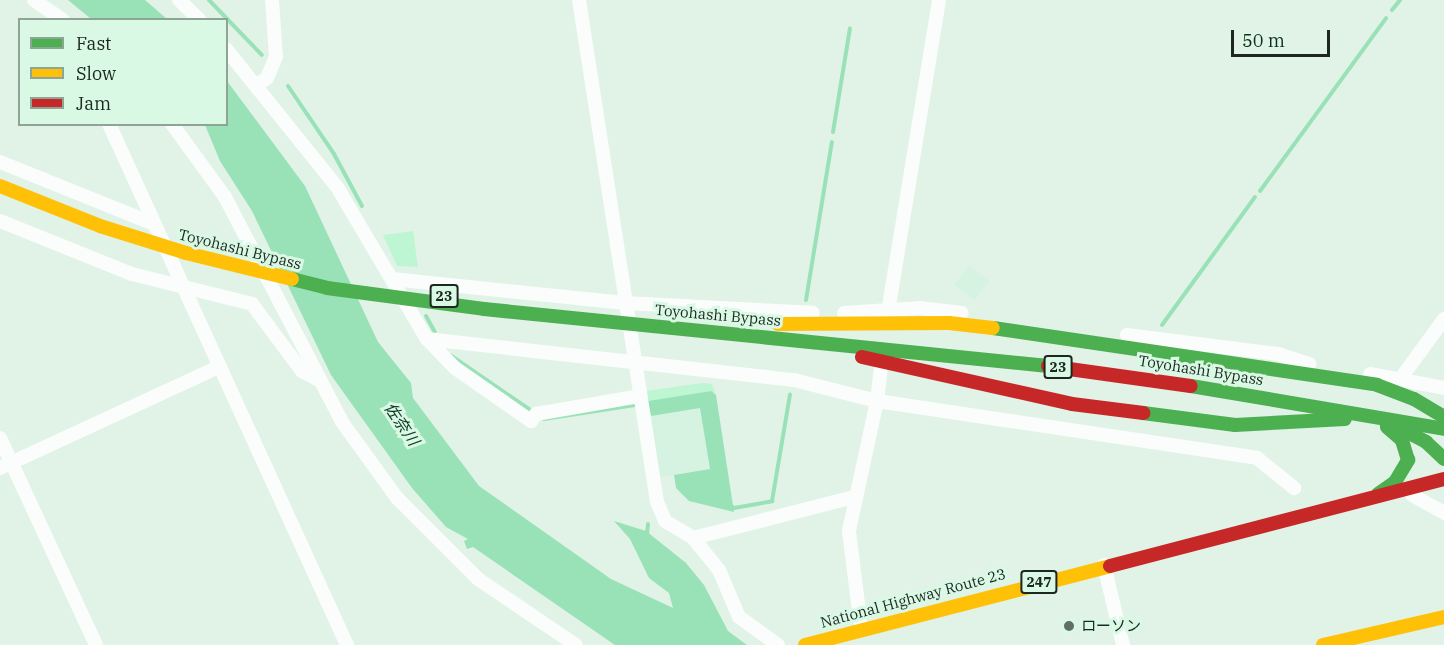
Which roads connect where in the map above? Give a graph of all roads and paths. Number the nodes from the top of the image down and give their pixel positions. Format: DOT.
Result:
graph roads {
  1 [pos="34,0"];
  2 [pos="179,0"];
  3 [pos="272,0"];
  4 [pos="579,0"];
  5 [pos="939,0"];
  6 [pos="60,18"];
  7 [pos="198,18"];
  8 [pos="228,51"];
  9 [pos="256,85"];
  10 [pos="110,126"];
  11 [pos="173,126"];
  12 [pos="0,162"];
  13 [pos="0,178"];
  14 [pos="0,186"];
  15 [pos="0,221"];
  16 [pos="154,224"];
  17 [pos="392,279"];
  18 [pos="183,287"];
  19 [pos="625,303"];
  20 [pos="889,309"];
  21 [pos="1444,319"];
  22 [pos="663,321"];
  23 [pos="427,339"];
  24 [pos="832,342"];
  25 [pos="903,346"];
  26 [pos="636,364"];
  27 [pos="219,367"];
  28 [pos="1401,378"];
  29 [pos="317,379"];
  30 [pos="1215,383"];
  31 [pos="1444,388"];
  32 [pos="640,396"];
  33 [pos="877,401"];
  34 [pos="1369,420"];
  35 [pos="1444,420"];
  36 [pos="1444,429"];
  37 [pos="0,438"];
  38 [pos="1444,459"];
  39 [pos="6,465"];
  40 [pos="1444,479"];
  41 [pos="1294,488"];
  42 [pos="1444,488"];
  43 [pos="1412,495"];
  44 [pos="854,497"];
  45 [pos="1374,497"];
  46 [pos="1444,513"];
  47 [pos="1274,524"];
  48 [pos="693,538"];
  49 [pos="1104,565"];
  50 [pos="1444,617"];
  51 [pos="861,628"];
  52 [pos="96,645"];
  53 [pos="347,645"];
  54 [pos="576,645"];
  55 [pos="778,645"];
  56 [pos="805,645"];
  57 [pos="863,645"];
  58 [pos="1123,645"];
  59 [pos="1323,645"];
  1 -- 6 [label="street"];
  2 -- 7 [label="street"];
  3 -- 9 [label="street"];
  4 -- 19 [label="street"];
  5 -- 20 [label="street"];
  8 -- 9 [label="street"];
  9 -- 17 [label="street"];
  10 -- 16 [label="street"];
  11 -- 29 [label="street"];
  12 -- 16 [label="street"];
  13 -- 22 [label="main road, Toyohashi Bypass / 23"];
  14 -- 24 [label="main road, Toyohashi Bypass / 23"];
  15 -- 18 [label="street"];
  16 -- 18 [label="street"];
  17 -- 19 [label="street"];
  17 -- 23 [label="street"];
  18 -- 27 [label="street"];
  18 -- 29 [label="street"];
  19 -- 20 [label="street"];
  19 -- 26 [label="street"];
  20 -- 28 [label="street"];
  20 -- 33 [label="street"];
  21 -- 28 [label="street"];
  22 -- 25 [label="main road, Toyohashi Bypass / 23"];
  22 -- 35 [label="main road"];
  23 -- 26 [label="street"];
  23 -- 32 [label="street"];
  24 -- 25 [label="main road, Toyohashi Bypass / 23"];
  24 -- 34 [label="main road"];
  25 -- 30 [label="main road, Toyohashi Bypass / 23"];
  26 -- 32 [label="street"];
  26 -- 33 [label="street"];
  27 -- 39 [label="street"];
  27 -- 53 [label="street"];
  28 -- 31 [label="street"];
  29 -- 54 [label="street"];
  30 -- 35 [label="main road, Toyohashi Bypass / 23"];
  30 -- 36 [label="main road, Toyohashi Bypass / 23"];
  32 -- 48 [label="street"];
  33 -- 41 [label="street"];
  33 -- 44 [label="street"];
  34 -- 38 [label="main road"];
  34 -- 45 [label="main road"];
  37 -- 39 [label="street"];
  39 -- 52 [label="street"];
  40 -- 45 [label="main road, 247"];
  42 -- 43 [label="main road, 247"];
  43 -- 46 [label="street"];
  43 -- 47 [label="main road, 247"];
  44 -- 48 [label="street"];
  44 -- 51 [label="street"];
  45 -- 47 [label="main road, 247"];
  47 -- 49 [label="main road, National Highway Route 23 / 247"];
  48 -- 55 [label="street"];
  49 -- 51 [label="main road, National Highway Route 23 / 247"];
  49 -- 58 [label="street"];
  50 -- 59 [label="main road"];
  51 -- 56 [label="main road, National Highway Route 23 / 247"];
  51 -- 57 [label="main road"];
}
